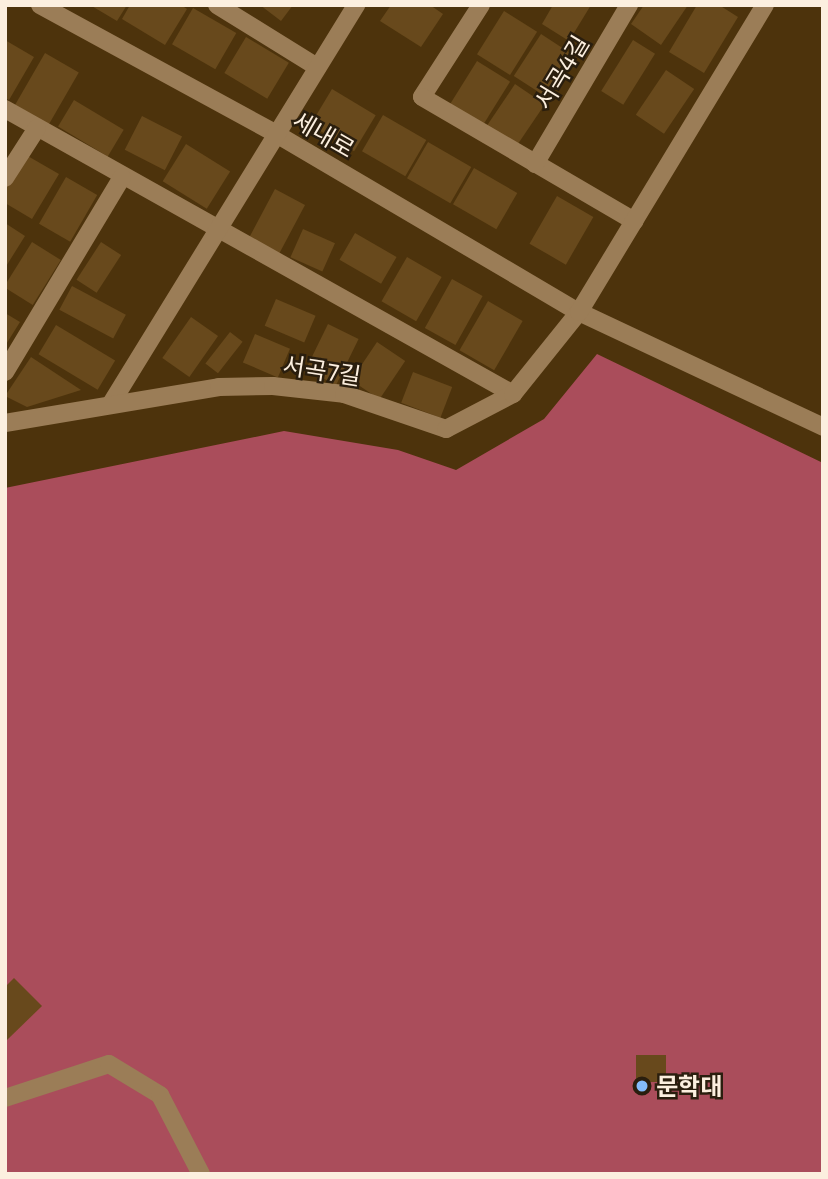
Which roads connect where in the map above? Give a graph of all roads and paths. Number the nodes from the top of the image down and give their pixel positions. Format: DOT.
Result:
graph roads {
  1 [pos="40,5"];
  2 [pos="217,5"];
  3 [pos="356,5"];
  4 [pos="481,5"];
  5 [pos="629,5"];
  6 [pos="765,5"];
  7 [pos="237,10"];
  8 [pos="317,66"];
  9 [pos="5,110"];
  10 [pos="37,128"];
  11 [pos="278,135"];
  12 [pos="535,164"];
  13 [pos="122,177"];
  14 [pos="5,178"];
  15 [pos="634,221"];
  16 [pos="217,233"];
  17 [pos="579,312"];
  18 [pos="5,372"];
  19 [pos="513,394"];
  20 [pos="112,402"];
  21 [pos="5,423"];
  22 [pos="823,427"];
  23 [pos="5,1098"];
  24 [pos="201,1174"];
  1 -- 11 [label="street, 세내로"];
  2 -- 7 [label="street"];
  3 -- 8 [label="street"];
  4 -- 12 [label="street"];
  5 -- 12 [label="street, 서곡4길"];
  6 -- 15 [label="street"];
  7 -- 8 [label="street"];
  8 -- 11 [label="street"];
  9 -- 10 [label="street"];
  10 -- 13 [label="street"];
  10 -- 14 [label="street"];
  11 -- 16 [label="street"];
  11 -- 17 [label="street, 세내로"];
  12 -- 15 [label="street"];
  13 -- 16 [label="street"];
  13 -- 18 [label="street"];
  15 -- 17 [label="street"];
  16 -- 19 [label="street"];
  16 -- 20 [label="street"];
  17 -- 19 [label="street, 서곡7길"];
  17 -- 22 [label="street, 세내로"];
  19 -- 20 [label="street, 서곡7길"];
  20 -- 21 [label="street, 서곡7길"];
  23 -- 24 [label="street"];
}
